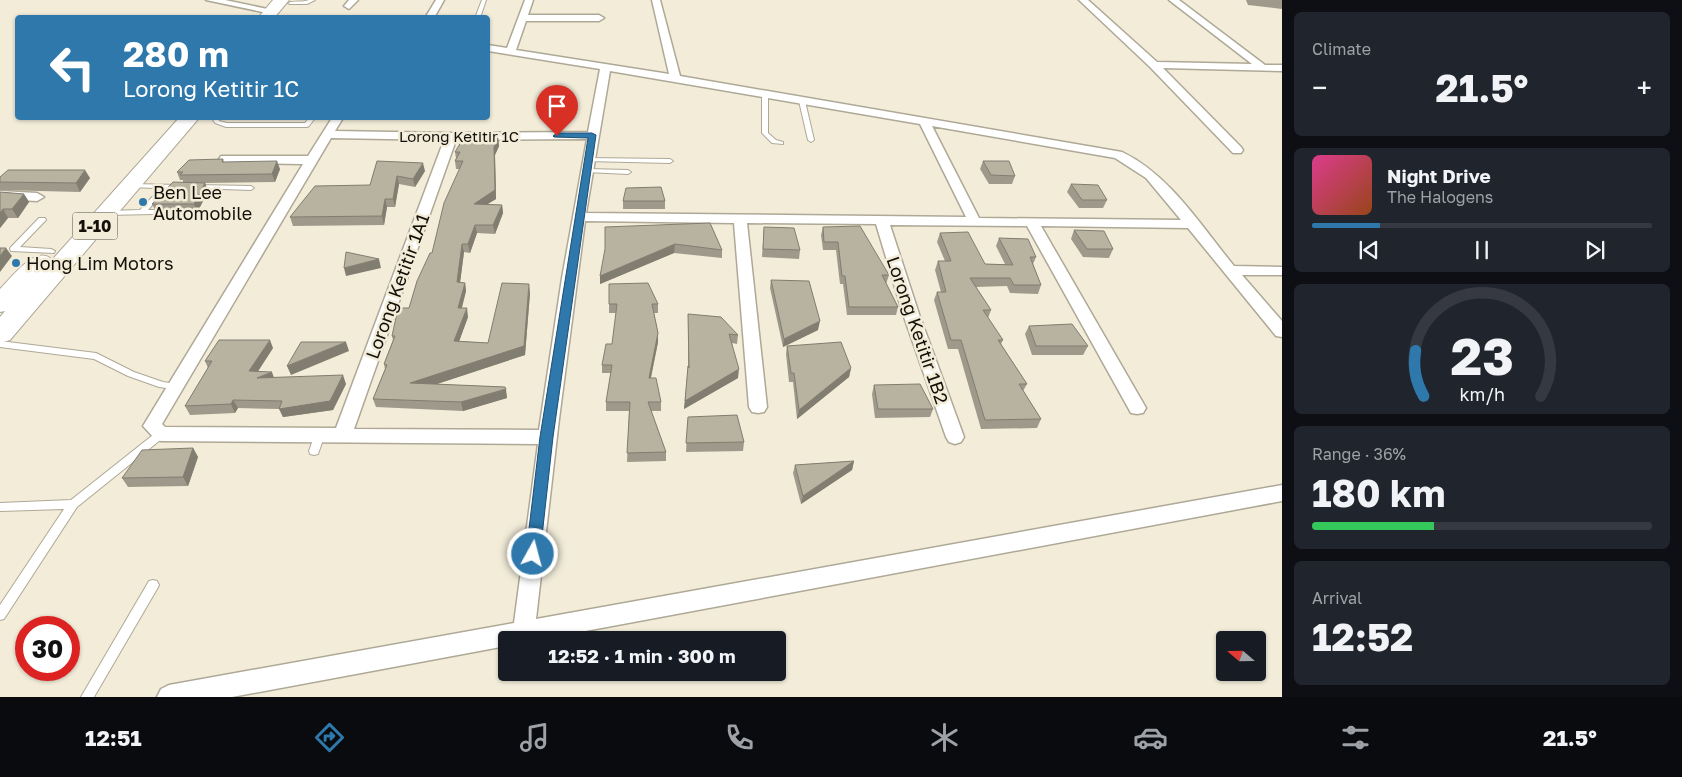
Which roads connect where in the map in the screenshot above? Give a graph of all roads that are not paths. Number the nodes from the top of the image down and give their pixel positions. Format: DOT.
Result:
graph roads {
  1 [pos="210,0"];
  2 [pos="313,0"];
  3 [pos="440,0"];
  4 [pos="484,0"];
  5 [pos="529,0"];
  6 [pos="656,0"];
  7 [pos="1083,0"];
  8 [pos="1173,0"];
  9 [pos="280,8"];
  10 [pos="432,15"];
  11 [pos="477,15"];
  12 [pos="523,18"];
  13 [pos="599,18"];
  14 [pos="490,49"];
  15 [pos="511,51"];
  16 [pos="1154,65"];
  17 [pos="606,67"];
  18 [pos="1263,68"];
  19 [pos="1279,70"];
  20 [pos="675,78"];
  21 [pos="765,95"];
  22 [pos="802,101"];
  23 [pos="174,120"];
  24 [pos="187,120"];
  25 [pos="216,120"];
  26 [pos="310,120"];
  27 [pos="337,120"];
  28 [pos="925,123"];
  29 [pos="327,134"];
  30 [pos="592,135"];
  31 [pos="451,137"];
  32 [pos="811,140"];
  33 [pos="781,143"];
  34 [pos="1238,150"];
  35 [pos="225,159"];
  36 [pos="312,160"];
  37 [pos="670,161"];
  38 [pos="588,166"];
  39 [pos="628,172"];
  40 [pos="131,186"];
  41 [pos="251,188"];
  42 [pos="0,195"];
  43 [pos="157,195"];
  44 [pos="37,197"];
  45 [pos="142,212"];
  46 [pos="152,212"];
  47 [pos="107,213"];
  48 [pos="580,217"];
  49 [pos="740,219"];
  50 [pos="42,220"];
  51 [pos="974,220"];
  52 [pos="882,222"];
  53 [pos="1032,223"];
  54 [pos="1191,224"];
  55 [pos="51,251"];
  56 [pos="1231,270"];
  57 [pos="1282,271"];
  58 [pos="0,304"];
  59 [pos="1282,332"];
  60 [pos="0,334"];
  61 [pos="0,344"];
  62 [pos="174,386"];
  63 [pos="758,407"];
  64 [pos="1137,408"];
  65 [pos="161,434"];
  66 [pos="343,434"];
  67 [pos="547,437"];
  68 [pos="955,437"];
  69 [pos="1282,493"];
  70 [pos="73,504"];
  71 [pos="0,508"];
  72 [pos="153,585"];
  73 [pos="0,615"];
  74 [pos="524,631"];
  75 [pos="498,636"];
  76 [pos="87,697"];
  77 [pos="169,697"];
  1 -- 9 [label="street"];
  2 -- 9 [label="lane"];
  3 -- 10 [label="street"];
  4 -- 11 [label="lane"];
  5 -- 12 [label="street"];
  6 -- 20 [label="street"];
  7 -- 16 [label="street"];
  8 -- 18 [label="street"];
  12 -- 13 [label="street"];
  12 -- 15 [label="street"];
  14 -- 15 [label="street"];
  15 -- 17 [label="street"];
  16 -- 18 [label="street"];
  16 -- 34 [label="street"];
  17 -- 20 [label="street"];
  17 -- 30 [label="street"];
  18 -- 19 [label="street"];
  20 -- 21 [label="street"];
  21 -- 22 [label="street"];
  21 -- 33 [label="lane"];
  22 -- 28 [label="street"];
  22 -- 32 [label="lane"];
  23 -- 55 [label="highway, 1-10"];
  24 -- 40 [label="highway, 1-10"];
  25 -- 26 [label="lane"];
  27 -- 29 [label="street"];
  28 -- 51 [label="street"];
  28 -- 54 [label="street"];
  29 -- 31 [label="street, Lorong Ketitir 1C"];
  29 -- 36 [label="street"];
  30 -- 31 [label="street, Lorong Ketitir 1C"];
  30 -- 38 [label="street"];
  31 -- 66 [label="street, Lorong Ketitir 1A1"];
  35 -- 36 [label="street"];
  36 -- 62 [label="street"];
  37 -- 38 [label="lane"];
  38 -- 39 [label="lane"];
  38 -- 48 [label="street"];
  40 -- 41 [label="lane"];
  40 -- 47 [label="highway, 1-10"];
  42 -- 44 [label="street"];
  43 -- 45 [label="lane"];
  45 -- 46 [label="lane"];
  45 -- 47 [label="lane"];
  47 -- 60 [label="highway, 1-10"];
  48 -- 49 [label="street"];
  48 -- 67 [label="street"];
  49 -- 52 [label="street"];
  49 -- 63 [label="street"];
  50 -- 55 [label="lane"];
  51 -- 52 [label="street"];
  51 -- 53 [label="street"];
  52 -- 68 [label="street, Lorong Ketitir 1B2"];
  53 -- 54 [label="street"];
  53 -- 64 [label="street"];
  54 -- 56 [label="street"];
  55 -- 58 [label="highway, 1-10"];
  56 -- 57 [label="street"];
  56 -- 59 [label="street"];
  61 -- 62 [label="lane"];
  62 -- 65 [label="street"];
  65 -- 66 [label="street"];
  65 -- 70 [label="lane"];
  66 -- 67 [label="street"];
  67 -- 74 [label="street"];
  69 -- 74 [label="street"];
  70 -- 71 [label="lane"];
  70 -- 73 [label="lane"];
  72 -- 76 [label="lane"];
  75 -- 77 [label="street"];
}
